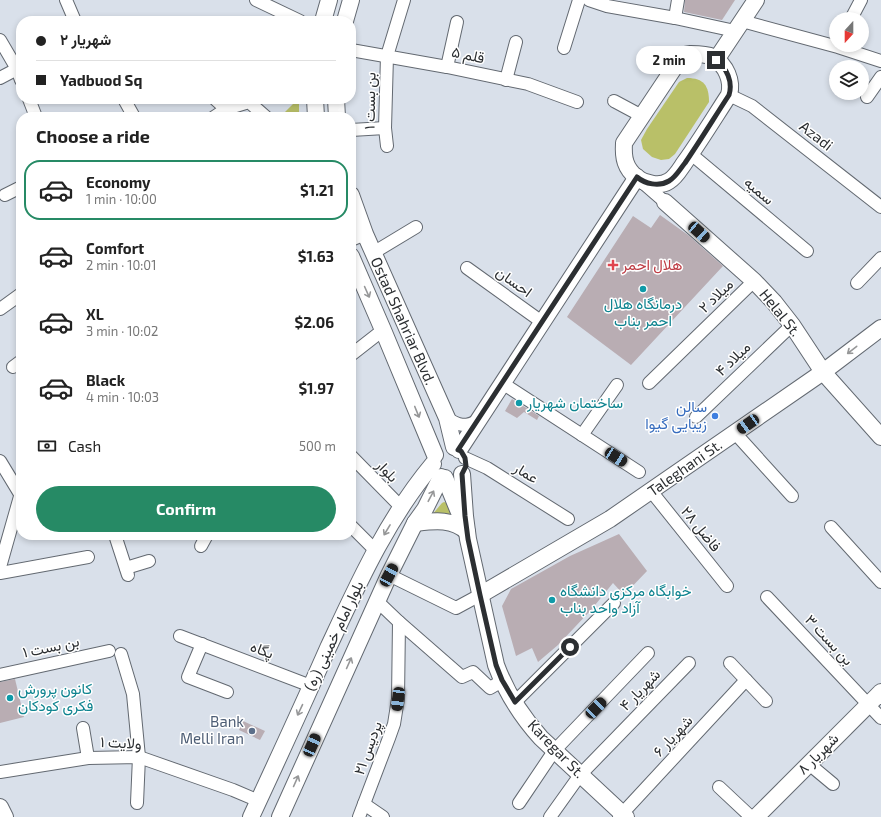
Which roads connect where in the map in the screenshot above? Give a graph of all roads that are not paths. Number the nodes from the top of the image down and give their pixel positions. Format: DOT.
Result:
graph roads {
  1 [pos="66,0"];
  2 [pos="256,0"];
  3 [pos="329,0"];
  4 [pos="351,0"];
  5 [pos="404,0"];
  6 [pos="579,0"];
  7 [pos="589,0"];
  8 [pos="678,0"];
  9 [pos="756,0"];
  10 [pos="861,0"];
  11 [pos="608,3"];
  12 [pos="855,12"];
  13 [pos="73,16"];
  14 [pos="290,16"];
  15 [pos="324,16"];
  16 [pos="346,16"];
  17 [pos="675,18"];
  18 [pos="457,22"];
  19 [pos="739,26"];
  20 [pos="0,40"];
  21 [pos="516,42"];
  22 [pos="829,44"];
  23 [pos="564,48"];
  24 [pos="356,51"];
  25 [pos="855,52"];
  26 [pos="387,56"];
  27 [pos="716,60"];
  28 [pos="881,61"];
  29 [pos="446,67"];
  30 [pos="16,69"];
  31 [pos="16,75"];
  32 [pos="881,77"];
  33 [pos="0,78"];
  34 [pos="506,80"];
  35 [pos="869,94"];
  36 [pos="729,95"];
  37 [pos="614,101"];
  38 [pos="577,102"];
  39 [pos="220,104"];
  40 [pos="242,104"];
  41 [pos="251,104"];
  42 [pos="226,109"];
  43 [pos="222,112"];
  44 [pos="260,112"];
  45 [pos="642,116"];
  46 [pos="384,128"];
  47 [pos="356,130"];
  48 [pos="387,146"];
  49 [pos="690,154"];
  50 [pos="639,179"];
  51 [pos="668,182"];
  52 [pos="16,189"];
  53 [pos="5,194"];
  54 [pos="665,202"];
  55 [pos="881,207"];
  56 [pos="356,225"];
  57 [pos="416,227"];
  58 [pos="358,237"];
  59 [pos="807,251"];
  60 [pos="373,253"];
  61 [pos="881,258"];
  62 [pos="356,268"];
  63 [pos="467,268"];
  64 [pos="754,281"];
  65 [pos="857,283"];
  66 [pos="16,298"];
  67 [pos="0,309"];
  68 [pos="542,322"];
  69 [pos="792,325"];
  70 [pos="881,328"];
  71 [pos="383,330"];
  72 [pos="356,352"];
  73 [pos="823,372"];
  74 [pos="502,383"];
  75 [pos="649,383"];
  76 [pos="617,385"];
  77 [pos="696,417"];
  78 [pos="447,418"];
  79 [pos="477,421"];
  80 [pos="735,433"];
  81 [pos="582,435"];
  82 [pos="881,437"];
  83 [pos="459,452"];
  84 [pos="434,459"];
  85 [pos="0,461"];
  86 [pos="356,461"];
  87 [pos="639,472"];
  88 [pos="462,474"];
  89 [pos="443,478"];
  90 [pos="16,485"];
  91 [pos="651,491"];
  92 [pos="792,496"];
  93 [pos="401,507"];
  94 [pos="16,511"];
  95 [pos="568,519"];
  96 [pos="415,523"];
  97 [pos="831,527"];
  98 [pos="356,531"];
  99 [pos="467,532"];
  100 [pos="117,540"];
  101 [pos="204,540"];
  102 [pos="201,546"];
  103 [pos="375,550"];
  104 [pos="88,557"];
  105 [pos="149,561"];
  106 [pos="0,567"];
  107 [pos="0,573"];
  108 [pos="389,575"];
  109 [pos="881,582"];
  110 [pos="727,586"];
  111 [pos="480,595"];
  112 [pos="767,597"];
  113 [pos="377,601"];
  114 [pos="614,603"];
  115 [pos="400,622"];
  116 [pos="180,636"];
  117 [pos="202,644"];
  118 [pos="109,651"];
  119 [pos="648,653"];
  120 [pos="121,654"];
  121 [pos="689,663"];
  122 [pos="730,663"];
  123 [pos="0,675"];
  124 [pos="502,680"];
  125 [pos="746,680"];
  126 [pos="311,686"];
  127 [pos="227,692"];
  128 [pos="881,692"];
  129 [pos="766,701"];
  130 [pos="515,702"];
  131 [pos="868,704"];
  132 [pos="881,718"];
  133 [pos="84,728"];
  134 [pos="554,751"];
  135 [pos="139,757"];
  136 [pos="88,758"];
  137 [pos="809,764"];
  138 [pos="0,772"];
  139 [pos="580,775"];
  140 [pos="833,784"];
  141 [pos="719,787"];
  142 [pos="258,801"];
  143 [pos="137,803"];
  144 [pos="519,803"];
  145 [pos="364,804"];
  146 [pos="0,807"];
  147 [pos="622,816"];
  148 [pos="5,817"];
  149 [pos="251,817"];
  150 [pos="280,817"];
  151 [pos="359,817"];
  152 [pos="384,817"];
  153 [pos="550,817"];
  154 [pos="751,817"];
  155 [pos="756,817"];
  1 -- 13 [label="street"];
  2 -- 14 [label="street"];
  3 -- 15 [label="main road"];
  4 -- 16 [label="main road"];
  5 -- 26 [label="street, بن بست ۱"];
  6 -- 23 [label="street"];
  7 -- 11 [label="street"];
  8 -- 17 [label="street"];
  9 -- 19 [label="main road"];
  10 -- 12 [label="street"];
  11 -- 17 [label="street"];
  17 -- 19 [label="street"];
  18 -- 29 [label="street"];
  19 -- 22 [label="street"];
  19 -- 27 [label="main road"];
  20 -- 30 [label="street"];
  21 -- 34 [label="street"];
  24 -- 26 [label="street, قلم ۵"];
  25 -- 28 [label="street"];
  26 -- 29 [label="street, قلم ۵"];
  26 -- 46 [label="street, بن بست ۱"];
  27 -- 36 [label="main road"];
  27 -- 45 [label="main road"];
  29 -- 34 [label="street, قلم ۵"];
  31 -- 33 [label="street"];
  32 -- 35 [label="street"];
  34 -- 38 [label="street, قلم ۵"];
  36 -- 49 [label="main road"];
  36 -- 55 [label="street, Azadi"];
  37 -- 45 [label="street"];
  39 -- 42 [label="street"];
  40 -- 42 [label="street"];
  41 -- 44 [label="street"];
  42 -- 43 [label="street"];
  45 -- 50 [label="main road"];
  46 -- 47 [label="street"];
  46 -- 48 [label="street, بن بست ۱"];
  49 -- 51 [label="main road"];
  49 -- 59 [label="street, سمیه"];
  50 -- 51 [label="main road"];
  50 -- 54 [label="street"];
  50 -- 68 [label="main road"];
  51 -- 54 [label="street"];
  52 -- 53 [label="street"];
  54 -- 64 [label="main road, Helal St."];
  56 -- 58 [label="main road, Ostad Shahriar Blvd."];
  57 -- 60 [label="street"];
  58 -- 60 [label="main road, Ostad Shahriar Blvd."];
  60 -- 78 [label="main road, Ostad Shahriar Blvd."];
  61 -- 65 [label="street"];
  62 -- 71 [label="main road, Ostad Shahriar Blvd., one-way"];
  63 -- 68 [label="street, احسان"];
  64 -- 69 [label="main road, Helal St."];
  64 -- 75 [label="street, میلاد ۲"];
  66 -- 67 [label="street"];
  68 -- 74 [label="main road"];
  69 -- 73 [label="main road, Helal St."];
  69 -- 77 [label="street, میلاد ۴"];
  70 -- 73 [label="main road, Taleghani St., one-way"];
  71 -- 72 [label="street"];
  71 -- 84 [label="main road, Ostad Shahriar Blvd., one-way"];
  73 -- 80 [label="main road, Taleghani St."];
  73 -- 82 [label="main road, Helal St."];
  74 -- 79 [label="main road"];
  74 -- 81 [label="street"];
  76 -- 81 [label="street"];
  78 -- 79 [label="street"];
  78 -- 83 [label="main road, Ostad Shahriar Blvd."];
  79 -- 83 [label="main road"];
  80 -- 91 [label="main road, Taleghani St."];
  80 -- 92 [label="street"];
  81 -- 87 [label="street"];
  83 -- 84 [label="main road"];
  83 -- 88 [label="main road"];
  83 -- 95 [label="street, عمار"];
  84 -- 89 [label="main road"];
  84 -- 93 [label="main road, بلوار امام خمینی (ره)"];
  85 -- 90 [label="street"];
  86 -- 93 [label="street, بلوار"];
  88 -- 89 [label="main road"];
  88 -- 99 [label="main road"];
  96 -- 89 [label="main road, بلوار امام خمینی (ره), one-way"];
  89 -- 99 [label="main road"];
  91 -- 110 [label="street, فاضل ۲۸"];
  91 -- 111 [label="main road, Taleghani St."];
  93 -- 103 [label="main road, بلوار امام خمینی (ره), one-way"];
  94 -- 106 [label="street"];
  96 -- 99 [label="main road"];
  96 -- 108 [label="main road, بلوار امام خمینی (ره)"];
  97 -- 109 [label="street"];
  98 -- 103 [label="street"];
  99 -- 111 [label="main road, Karegar St."];
  100 -- 105 [label="street"];
  101 -- 102 [label="street"];
  103 -- 126 [label="main road, بلوار امام خمینی (ره)"];
  104 -- 107 [label="street"];
  108 -- 111 [label="street"];
  108 -- 113 [label="main road, بلوار امام خمینی (ره)"];
  111 -- 124 [label="main road, Karegar St."];
  112 -- 131 [label="street, بن بست ۳"];
  113 -- 115 [label="street"];
  150 -- 113 [label="main road, بلوار امام خمینی (ره), one-way"];
  114 -- 130 [label="street"];
  115 -- 124 [label="street"];
  115 -- 145 [label="street, پردیس ۲۱"];
  116 -- 117 [label="street, پگاه"];
  117 -- 126 [label="street, پگاه"];
  117 -- 127 [label="street"];
  118 -- 123 [label="street, بن بست ۱"];
  119 -- 134 [label="street"];
  120 -- 135 [label="street"];
  121 -- 139 [label="street, شهریار ۴"];
  122 -- 125 [label="street"];
  124 -- 130 [label="main road, Karegar St."];
  125 -- 129 [label="street"];
  125 -- 147 [label="street, شهریار ۶"];
  126 -- 142 [label="main road, بلوار امام خمینی (ره), one-way"];
  128 -- 131 [label="main road, شهریار ۸"];
  130 -- 134 [label="main road, Karegar St."];
  131 -- 132 [label="street, بن بست ۳"];
  131 -- 137 [label="main road, شهریار ۸"];
  133 -- 136 [label="street"];
  134 -- 139 [label="main road, Karegar St."];
  134 -- 144 [label="street"];
  135 -- 136 [label="street, ولایت ۱"];
  135 -- 142 [label="street, ولایت ۱"];
  135 -- 143 [label="street"];
  136 -- 138 [label="street, ولایت ۱"];
  137 -- 140 [label="street"];
  137 -- 155 [label="main road, شهریار ۸"];
  139 -- 147 [label="main road, Karegar St."];
  139 -- 153 [label="street, شهریار ۴"];
  141 -- 154 [label="street"];
  142 -- 149 [label="main road, بلوار امام خمینی (ره)"];
  145 -- 151 [label="street, پردیس ۲۱"];
  145 -- 152 [label="street"];
  146 -- 148 [label="main road"];
}
